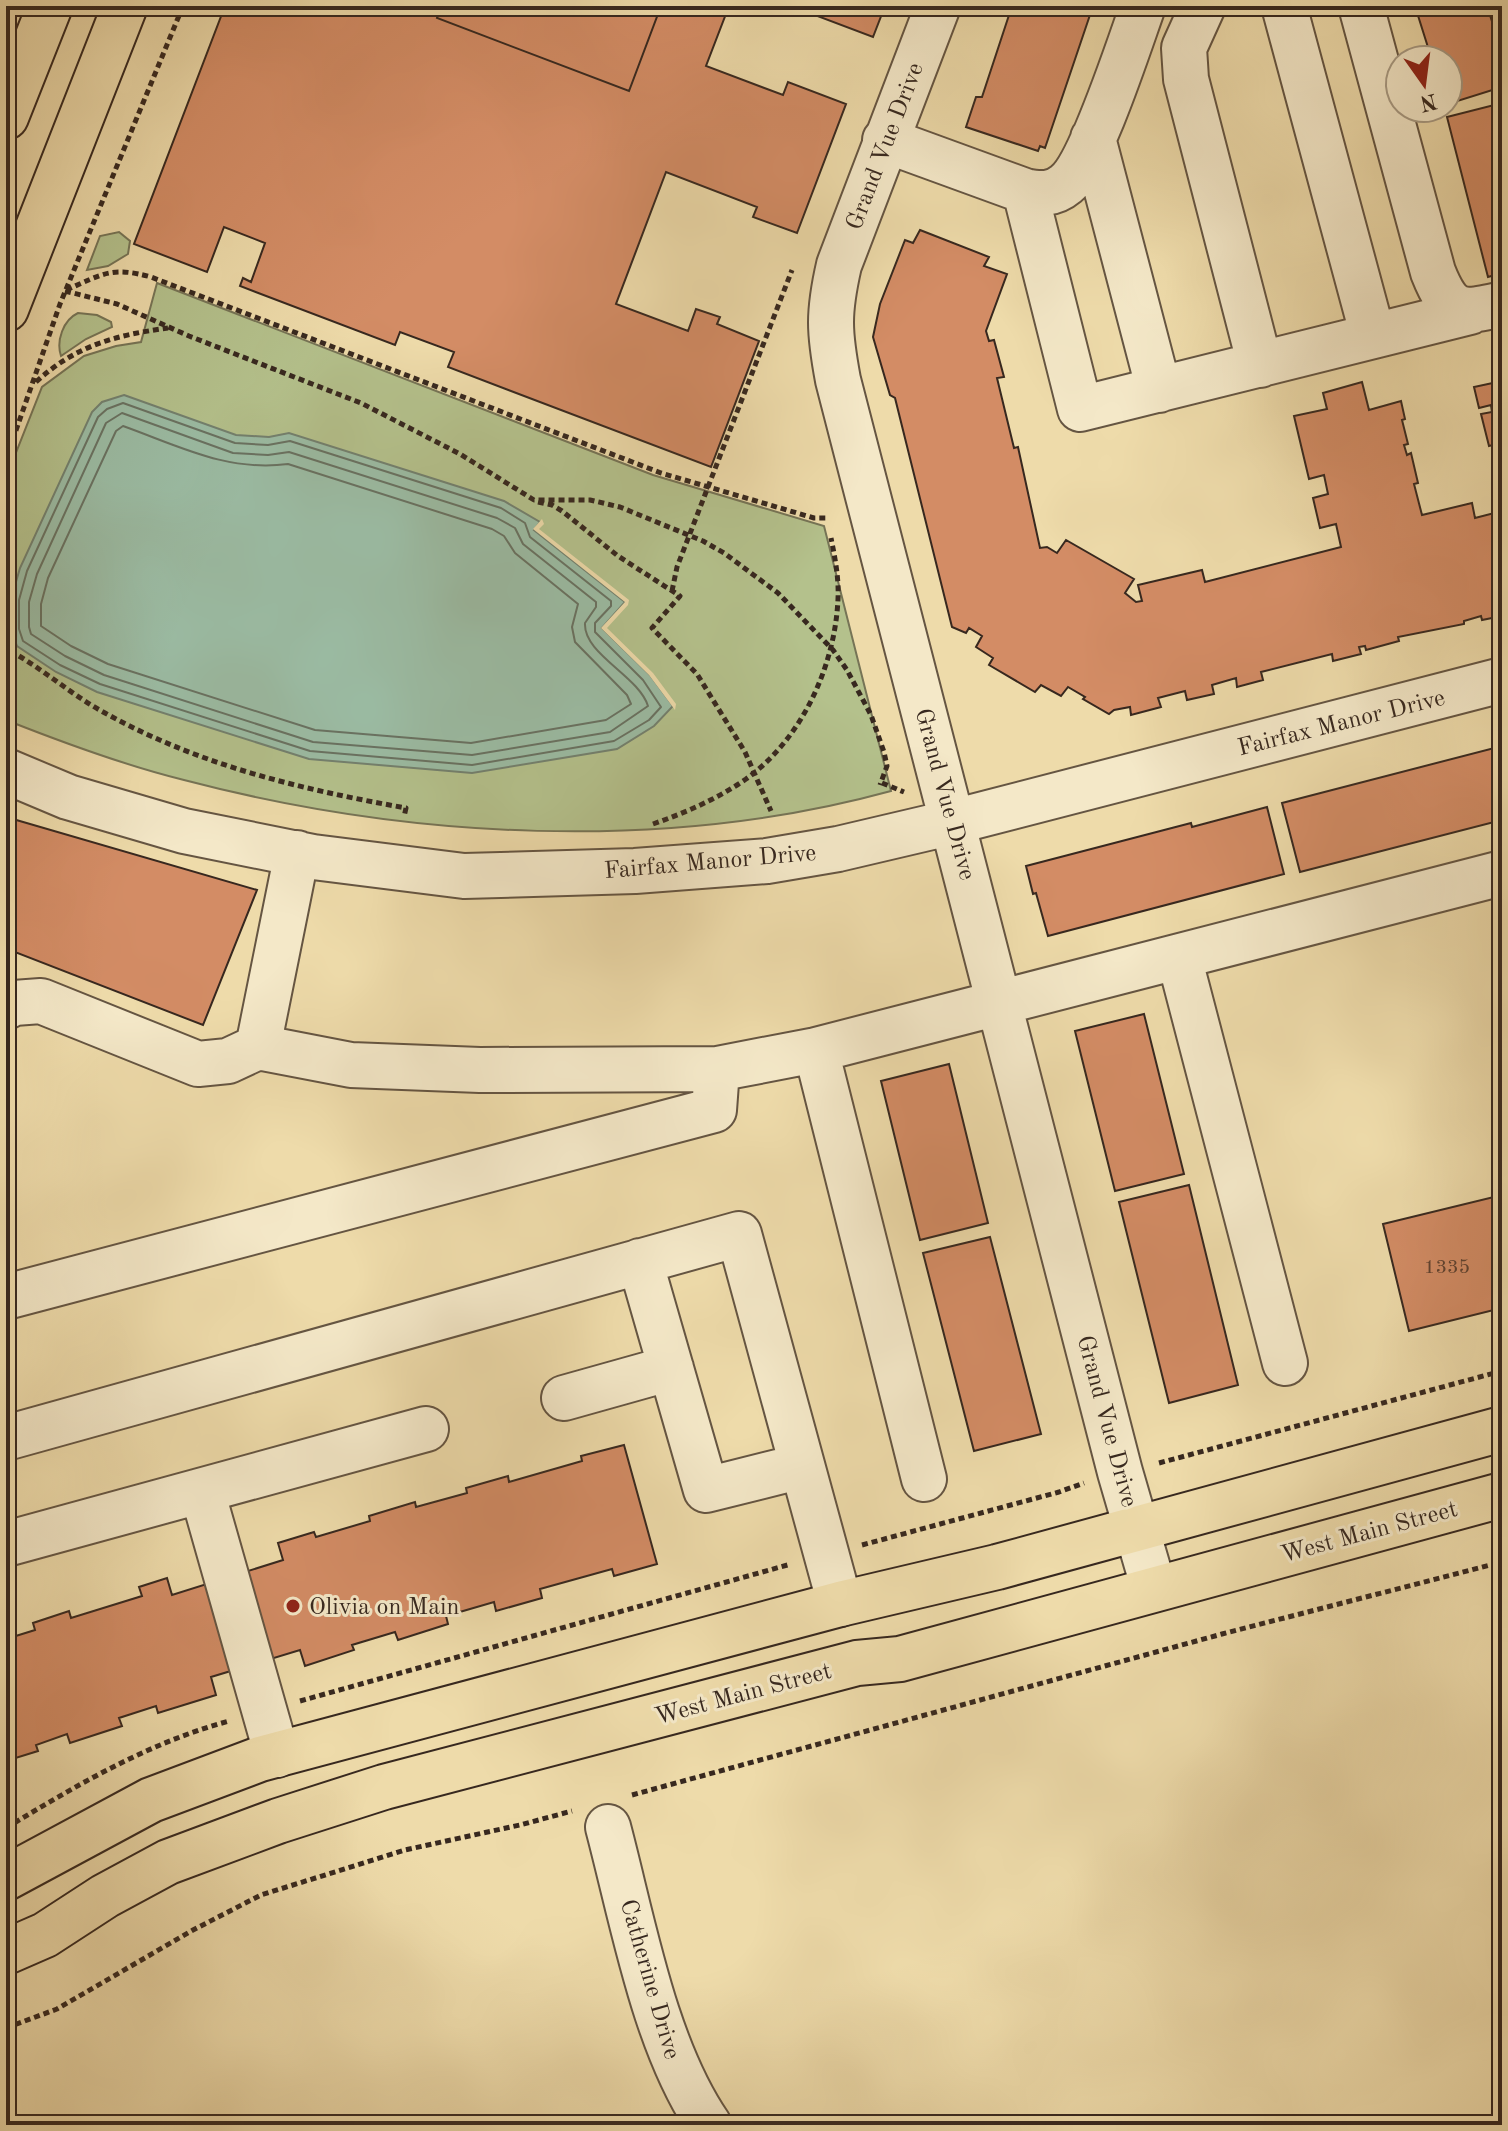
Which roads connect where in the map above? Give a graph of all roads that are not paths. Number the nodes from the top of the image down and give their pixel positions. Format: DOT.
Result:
graph roads {
  1 [pos="50,6"];
  2 [pos="125,6"];
  3 [pos="938,6"];
  4 [pos="1143,6"];
  5 [pos="1203,6"];
  6 [pos="1284,6"];
  7 [pos="1361,6"];
  8 [pos="6,117"];
  9 [pos="1093,138"];
  10 [pos="885,140"];
  11 [pos="1025,191"];
  12 [pos="1486,308"];
  13 [pos="6,309"];
  14 [pos="1373,336"];
  15 [pos="1260,365"];
  16 [pos="1159,390"];
  17 [pos="1502,680"];
  18 [pos="6,771"];
  19 [pos="953,822"];
  20 [pos="297,853"];
  21 [pos="1502,873"];
  22 [pos="1179,957"];
  23 [pos="1001,1004"];
  24 [pos="6,1007"];
  25 [pos="258,1047"];
  26 [pos="816,1050"];
  27 [pos="717,1069"];
  28 [pos="640,1261"];
  29 [pos="6,1297"];
  30 [pos="1285,1363"];
  31 [pos="671,1368"];
  32 [pos="564,1398"];
  33 [pos="426,1429"];
  34 [pos="1502,1429"];
  35 [pos="6,1438"];
  36 [pos="802,1466"];
  37 [pos="924,1479"];
  38 [pos="202,1491"];
  39 [pos="1502,1495"];
  40 [pos="1137,1528"];
  41 [pos="6,1544"];
  42 [pos="1154,1589"];
  43 [pos="840,1604"];
  44 [pos="277,1755"];
  45 [pos="604,1811"];
  46 [pos="6,1878"];
  47 [pos="6,1952"];
  48 [pos="709,2125"];
  1 -- 8 [label="main road"];
  2 -- 13 [label="main road"];
  3 -- 10 [label="street, Grand Vue Drive"];
  4 -- 9 [label="street"];
  5 -- 15 [label="street"];
  6 -- 14 [label="street"];
  7 -- 12 [label="street"];
  9 -- 11 [label="street"];
  9 -- 16 [label="street"];
  10 -- 11 [label="street"];
  10 -- 19 [label="street, Grand Vue Drive"];
  11 -- 16 [label="street"];
  12 -- 14 [label="street"];
  14 -- 15 [label="street"];
  15 -- 16 [label="street"];
  17 -- 19 [label="street, Fairfax Manor Drive"];
  18 -- 20 [label="street, Fairfax Manor Drive"];
  19 -- 20 [label="street, Fairfax Manor Drive"];
  19 -- 23 [label="street, Grand Vue Drive"];
  20 -- 25 [label="street"];
  21 -- 22 [label="street"];
  22 -- 23 [label="street"];
  22 -- 30 [label="street"];
  23 -- 26 [label="street"];
  23 -- 40 [label="street, Grand Vue Drive"];
  24 -- 25 [label="street"];
  25 -- 27 [label="street"];
  26 -- 27 [label="street"];
  26 -- 37 [label="street"];
  27 -- 29 [label="street"];
  28 -- 31 [label="street"];
  28 -- 35 [label="street"];
  28 -- 36 [label="street"];
  31 -- 32 [label="street"];
  31 -- 36 [label="street"];
  33 -- 38 [label="street"];
  34 -- 40 [label="main road"];
  36 -- 43 [label="street"];
  38 -- 41 [label="street"];
  38 -- 44 [label="street"];
  39 -- 42 [label="main road, West Main Street"];
  40 -- 42 [label="street, Grand Vue Drive"];
  40 -- 43 [label="main road"];
  42 -- 47 [label="main road, West Main Street"];
  43 -- 44 [label="main road"];
  44 -- 46 [label="main road"];
  45 -- 48 [label="street, Catherine Drive"];
}
